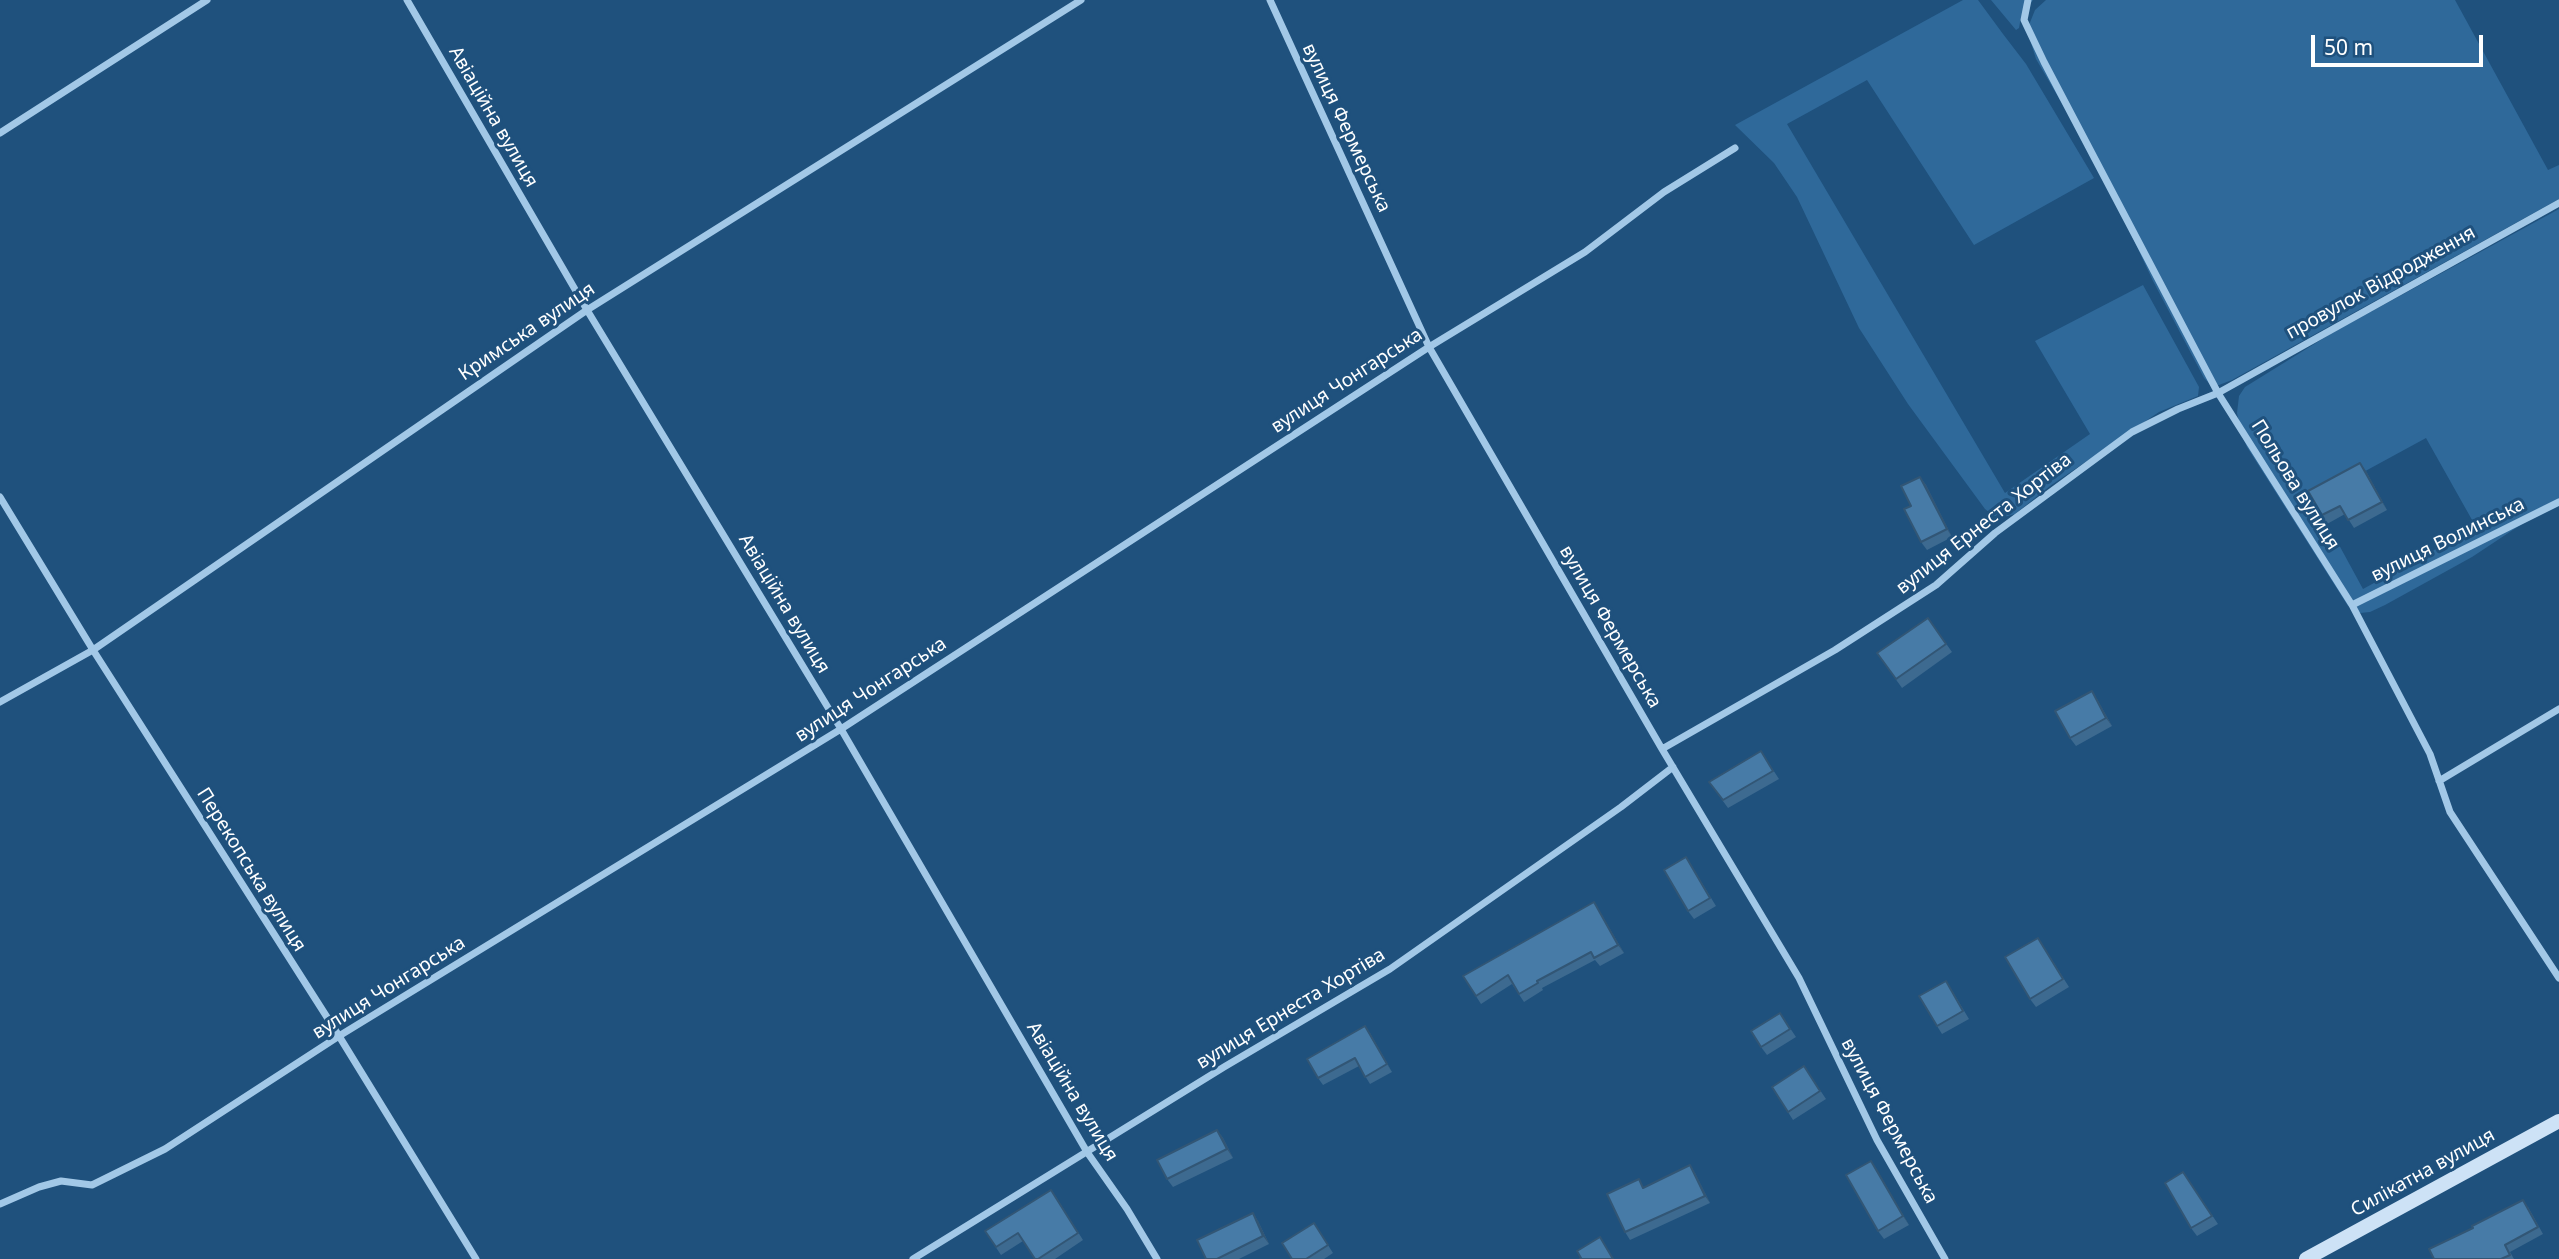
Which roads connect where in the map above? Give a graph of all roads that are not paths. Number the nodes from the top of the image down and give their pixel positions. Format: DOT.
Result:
graph roads {
  1 [pos="207,0"];
  2 [pos="407,0"];
  3 [pos="1081,0"];
  4 [pos="1270,0"];
  5 [pos="2028,0"];
  6 [pos="0,133"];
  7 [pos="1735,148"];
  8 [pos="2559,202"];
  9 [pos="587,310"];
  10 [pos="1429,347"];
  11 [pos="2218,393"];
  12 [pos="0,497"];
  13 [pos="2559,502"];
  14 [pos="2352,605"];
  15 [pos="93,650"];
  16 [pos="0,702"];
  17 [pos="2559,709"];
  18 [pos="841,729"];
  19 [pos="1662,749"];
  20 [pos="1673,767"];
  21 [pos="2440,781"];
  22 [pos="2559,978"];
  23 [pos="339,1037"];
  24 [pos="2559,1121"];
  25 [pos="1087,1152"];
  26 [pos="0,1204"];
  27 [pos="476,1259"];
  28 [pos="913,1259"];
  29 [pos="1157,1259"];
  30 [pos="1945,1259"];
  31 [pos="2305,1259"];
  1 -- 6 [label="street"];
  2 -- 9 [label="street, Авіаційна вулиця"];
  3 -- 9 [label="street, Кримська вулиця"];
  4 -- 10 [label="street, вулиця Фермерська"];
  5 -- 11 [label="street, Польова вулиця"];
  7 -- 10 [label="street, вулиця Чонгарська"];
  8 -- 11 [label="street, провулок Відродження"];
  9 -- 15 [label="street, Кримська вулиця"];
  9 -- 18 [label="street, Авіаційна вулиця"];
  10 -- 18 [label="street, вулиця Чонгарська"];
  10 -- 19 [label="street, вулиця Фермерська"];
  11 -- 14 [label="street, Польова вулиця"];
  11 -- 19 [label="street, вулиця Ернеста Хортіва"];
  12 -- 15 [label="street, Перекопська вулиця"];
  13 -- 14 [label="street, вулиця Волинська"];
  14 -- 21 [label="street, Польова вулиця"];
  15 -- 16 [label="street, Кримська вулиця"];
  15 -- 23 [label="street, Перекопська вулиця"];
  17 -- 21 [label="street"];
  18 -- 23 [label="street, вулиця Чонгарська"];
  18 -- 25 [label="street, Авіаційна вулиця"];
  19 -- 20 [label="street, вулиця Фермерська"];
  20 -- 25 [label="street, вулиця Ернеста Хортіва"];
  20 -- 30 [label="street, вулиця Фермерська"];
  21 -- 22 [label="street, Польова вулиця"];
  23 -- 26 [label="street, вулиця Чонгарська"];
  23 -- 27 [label="street, Перекопська вулиця"];
  24 -- 31 [label="street, Силікатна вулиця"];
  25 -- 28 [label="street, вулиця Ернеста Хортіва"];
  25 -- 29 [label="street, Авіаційна вулиця"];
}
